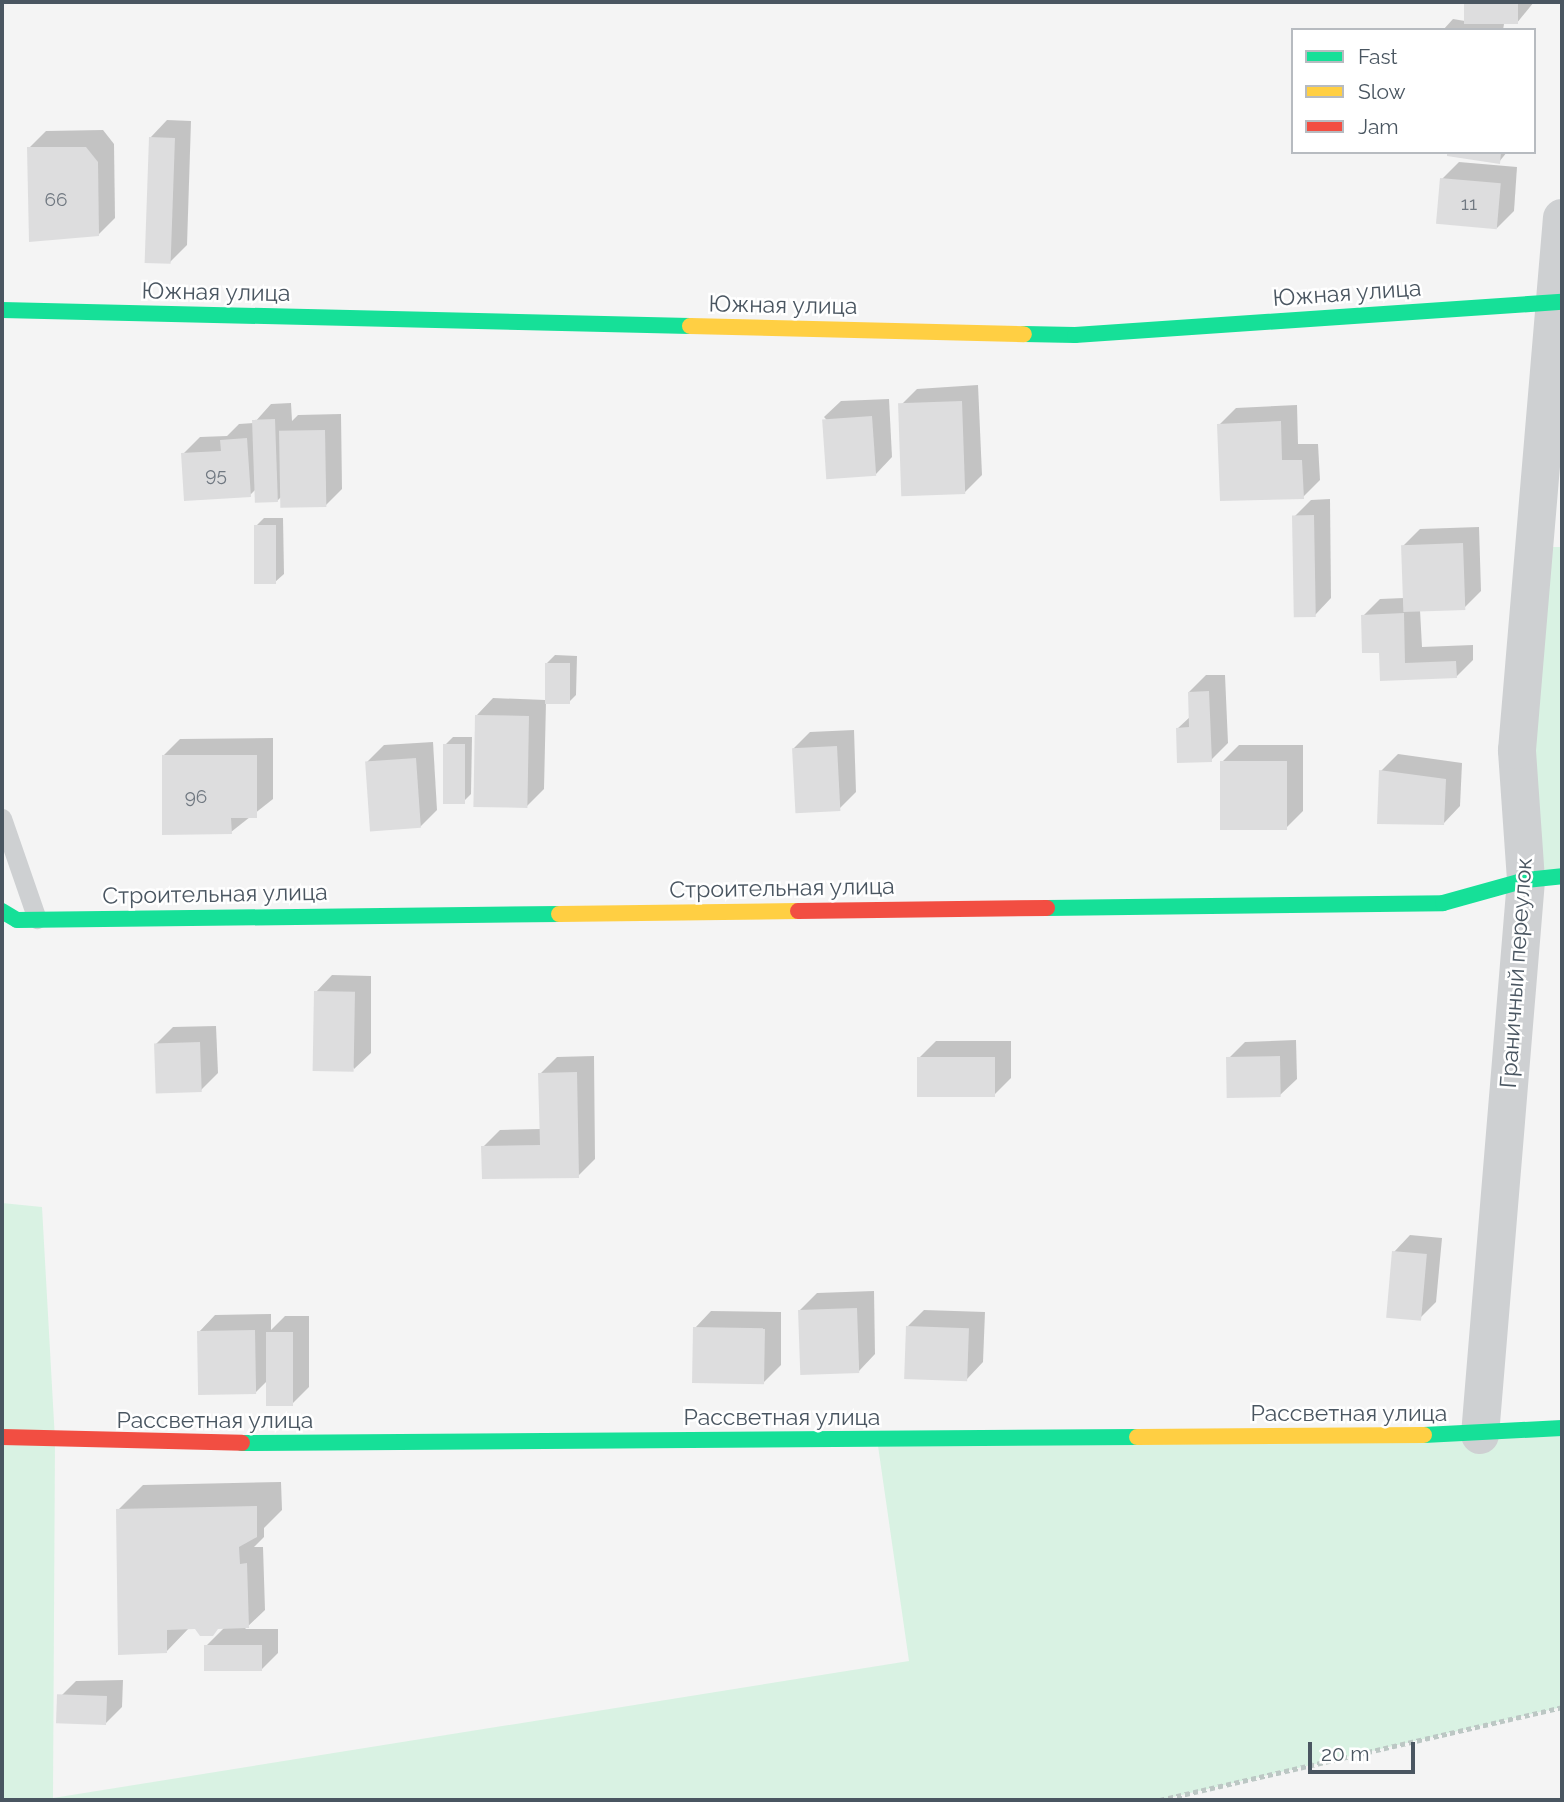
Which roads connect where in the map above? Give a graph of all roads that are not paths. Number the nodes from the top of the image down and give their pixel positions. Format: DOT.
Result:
graph roads {
  1 [pos="1562,218"];
  2 [pos="1558,302"];
  3 [pos="2,310"];
  4 [pos="2,818"];
  5 [pos="1544,878"];
  6 [pos="2,911"];
  7 [pos="37,919"];
  8 [pos="1562,1428"];
  9 [pos="1480,1435"];
  10 [pos="2,1437"];
  1 -- 2 [label="street, Граничный переулок"];
  2 -- 3 [label="street, Южная улица"];
  2 -- 5 [label="street, Граничный переулок"];
  4 -- 7 [label="lane"];
  5 -- 7 [label="street, Строительная улица"];
  5 -- 9 [label="street, Граничный переулок"];
  6 -- 7 [label="street, Строительная улица"];
  8 -- 9 [label="street, Рассветная улица"];
  9 -- 10 [label="street, Рассветная улица"];
}
